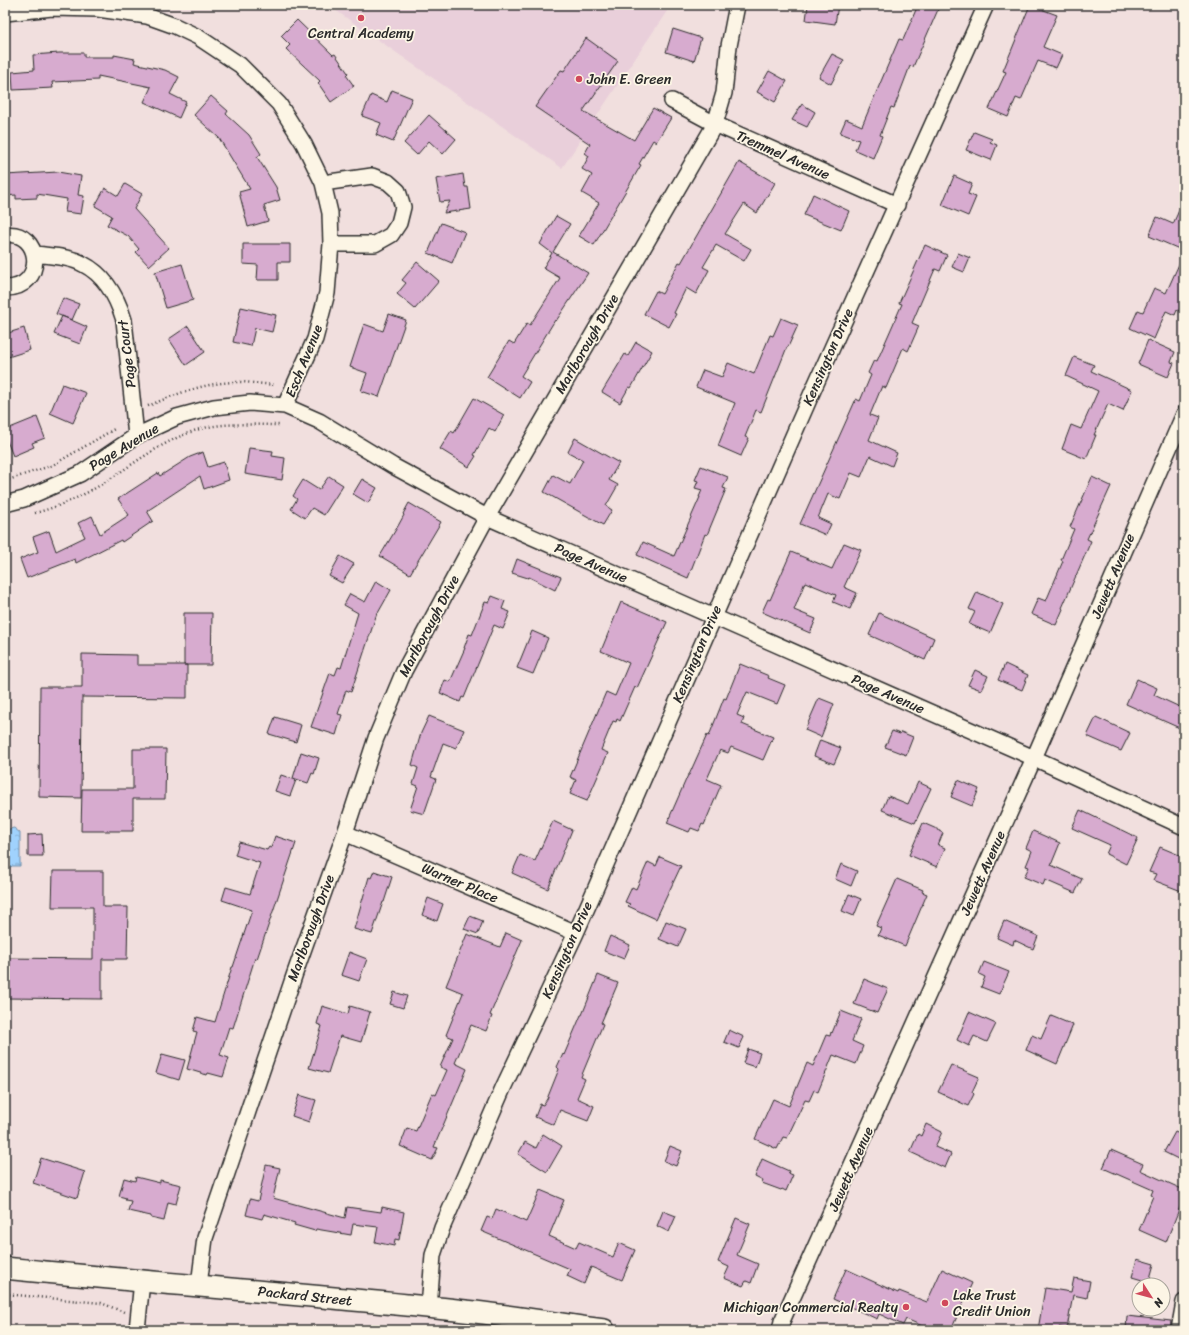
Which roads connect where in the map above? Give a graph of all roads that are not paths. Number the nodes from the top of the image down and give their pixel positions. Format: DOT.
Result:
graph roads {
  1 [pos="737,5"];
  2 [pos="986,5"];
  3 [pos="52,7"];
  4 [pos="5,13"];
  5 [pos="672,101"];
  6 [pos="715,124"];
  7 [pos="323,183"];
  8 [pos="897,205"];
  9 [pos="5,235"];
  10 [pos="330,244"];
  11 [pos="35,254"];
  12 [pos="5,288"];
  13 [pos="285,406"];
  14 [pos="1184,414"];
  15 [pos="136,436"];
  16 [pos="5,504"];
  17 [pos="487,517"];
  18 [pos="713,617"];
  19 [pos="1034,758"];
  20 [pos="1184,827"];
  21 [pos="345,833"];
  22 [pos="576,932"];
  23 [pos="5,1268"];
  24 [pos="142,1281"];
  25 [pos="199,1285"];
  26 [pos="1184,1302"];
  27 [pos="429,1308"];
  28 [pos="137,1330"];
  29 [pos="604,1330"];
  30 [pos="780,1330"];
  31 [pos="1179,1330"];
  1 -- 6 [label="street, Marlborough Drive"];
  2 -- 8 [label="street, Kensington Drive"];
  3 -- 4 [label="street, Esch Avenue"];
  3 -- 7 [label="street, Esch Avenue"];
  5 -- 6 [label="street, Tremmel Avenue"];
  6 -- 8 [label="street, Tremmel Avenue"];
  6 -- 17 [label="street, Marlborough Drive"];
  7 -- 10 [label="street, Esch Avenue"];
  7 -- 10 [label="street"];
  8 -- 18 [label="street, Kensington Drive"];
  9 -- 11 [label="street"];
  10 -- 13 [label="street, Esch Avenue"];
  11 -- 12 [label="street"];
  11 -- 15 [label="street, Page Court"];
  13 -- 15 [label="street, Page Avenue"];
  13 -- 17 [label="street, Page Avenue"];
  14 -- 19 [label="street, Jewett Avenue"];
  15 -- 16 [label="street, Page Avenue"];
  17 -- 18 [label="street, Page Avenue"];
  17 -- 21 [label="street, Marlborough Drive"];
  18 -- 19 [label="street, Page Avenue"];
  18 -- 22 [label="street, Kensington Drive"];
  19 -- 20 [label="street, Page Avenue"];
  19 -- 30 [label="street, Jewett Avenue"];
  21 -- 22 [label="street, Warner Place"];
  21 -- 25 [label="street, Marlborough Drive"];
  22 -- 27 [label="street, Kensington Drive"];
  23 -- 24 [label="main road, Packard Street"];
  24 -- 25 [label="main road, Packard Street"];
  24 -- 28 [label="street"];
  25 -- 27 [label="main road, Packard Street"];
  26 -- 31 [label="street"];
  27 -- 29 [label="main road, Packard Street"];
}
